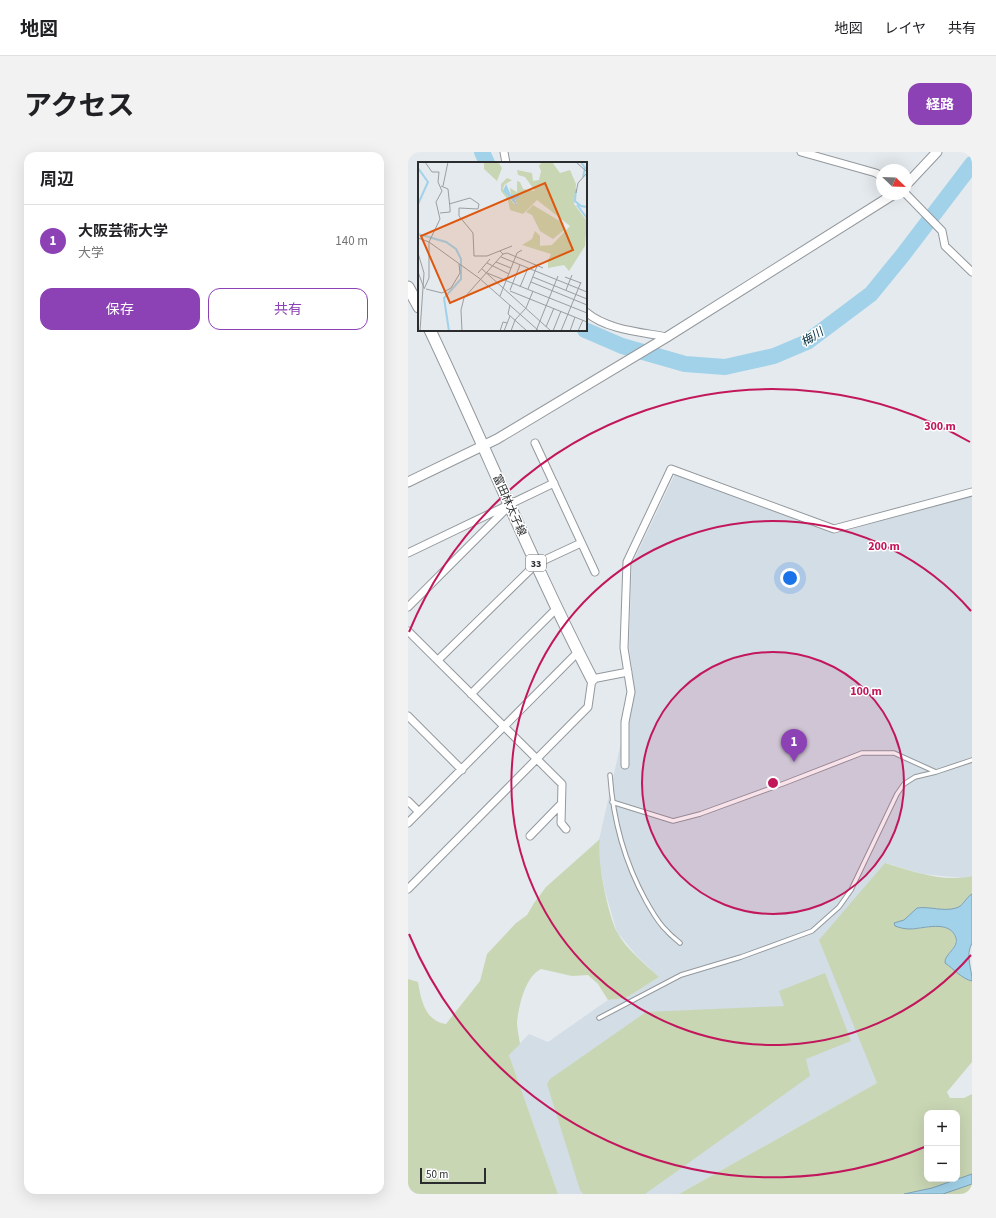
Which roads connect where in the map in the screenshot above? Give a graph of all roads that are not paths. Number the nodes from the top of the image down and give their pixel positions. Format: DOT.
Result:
graph roads {
  1 [pos="504,152"];
  2 [pos="800,152"];
  3 [pos="937,152"];
  4 [pos="506,162"];
  5 [pos="876,173"];
  6 [pos="912,179"];
  7 [pos="884,200"];
  8 [pos="912,200"];
  9 [pos="972,272"];
  10 [pos="408,287"];
  11 [pos="418,305"];
  12 [pos="587,313"];
  13 [pos="430,331"];
  14 [pos="667,337"];
  15 [pos="535,443"];
  16 [pos="484,445"];
  17 [pos="408,482"];
  18 [pos="554,483"];
  19 [pos="972,492"];
  20 [pos="510,505"];
  21 [pos="581,543"];
  22 [pos="408,553"];
  23 [pos="536,564"];
  24 [pos="595,572"];
  25 [pos="408,607"];
  26 [pos="557,608"];
  27 [pos="408,631"];
  28 [pos="578,652"];
  29 [pos="438,660"];
  30 [pos="628,672"];
  31 [pos="592,679"];
  32 [pos="471,694"];
  33 [pos="408,716"];
  34 [pos="504,727"];
  35 [pos="538,760"];
  36 [pos="972,760"];
  37 [pos="625,765"];
  38 [pos="462,770"];
  39 [pos="936,772"];
  40 [pos="610,775"];
  41 [pos="408,801"];
  42 [pos="612,802"];
  43 [pos="561,804"];
  44 [pos="419,812"];
  45 [pos="408,823"];
  46 [pos="566,829"];
  47 [pos="530,836"];
  48 [pos="408,889"];
  49 [pos="680,943"];
  50 [pos="599,1018"];
  1 -- 4 [label="street"];
  2 -- 5 [label="street"];
  3 -- 6 [label="street"];
  7 -- 14 [label="street"];
  8 -- 9 [label="street"];
  10 -- 11 [label="main road"];
  12 -- 14 [label="street"];
  13 -- 16 [label="main road, 富田林太子線 / 33"];
  14 -- 16 [label="street"];
  15 -- 18 [label="street"];
  16 -- 17 [label="street"];
  16 -- 20 [label="main road, 富田林太子線 / 33"];
  18 -- 20 [label="street"];
  18 -- 21 [label="street"];
  19 -- 30 [label="street"];
  20 -- 22 [label="street"];
  20 -- 23 [label="main road, 富田林太子線 / 33"];
  20 -- 25 [label="street"];
  21 -- 23 [label="street"];
  21 -- 24 [label="street"];
  23 -- 26 [label="main road, 富田林太子線 / 33"];
  23 -- 29 [label="street"];
  26 -- 28 [label="main road, 富田林太子線 / 33"];
  26 -- 32 [label="street"];
  27 -- 29 [label="street"];
  28 -- 31 [label="main road, 富田林太子線 / 33"];
  28 -- 34 [label="street"];
  29 -- 32 [label="street"];
  30 -- 31 [label="street"];
  30 -- 37 [label="street"];
  31 -- 35 [label="street"];
  32 -- 34 [label="street"];
  33 -- 38 [label="street"];
  34 -- 35 [label="street"];
  34 -- 38 [label="street"];
  35 -- 43 [label="street"];
  35 -- 48 [label="street"];
  36 -- 39 [label="lane"];
  38 -- 44 [label="street"];
  39 -- 42 [label="lane"];
  39 -- 50 [label="lane"];
  40 -- 42 [label="lane"];
  41 -- 44 [label="street"];
  42 -- 49 [label="lane"];
  43 -- 46 [label="street"];
  43 -- 47 [label="street"];
  44 -- 45 [label="street"];
}
